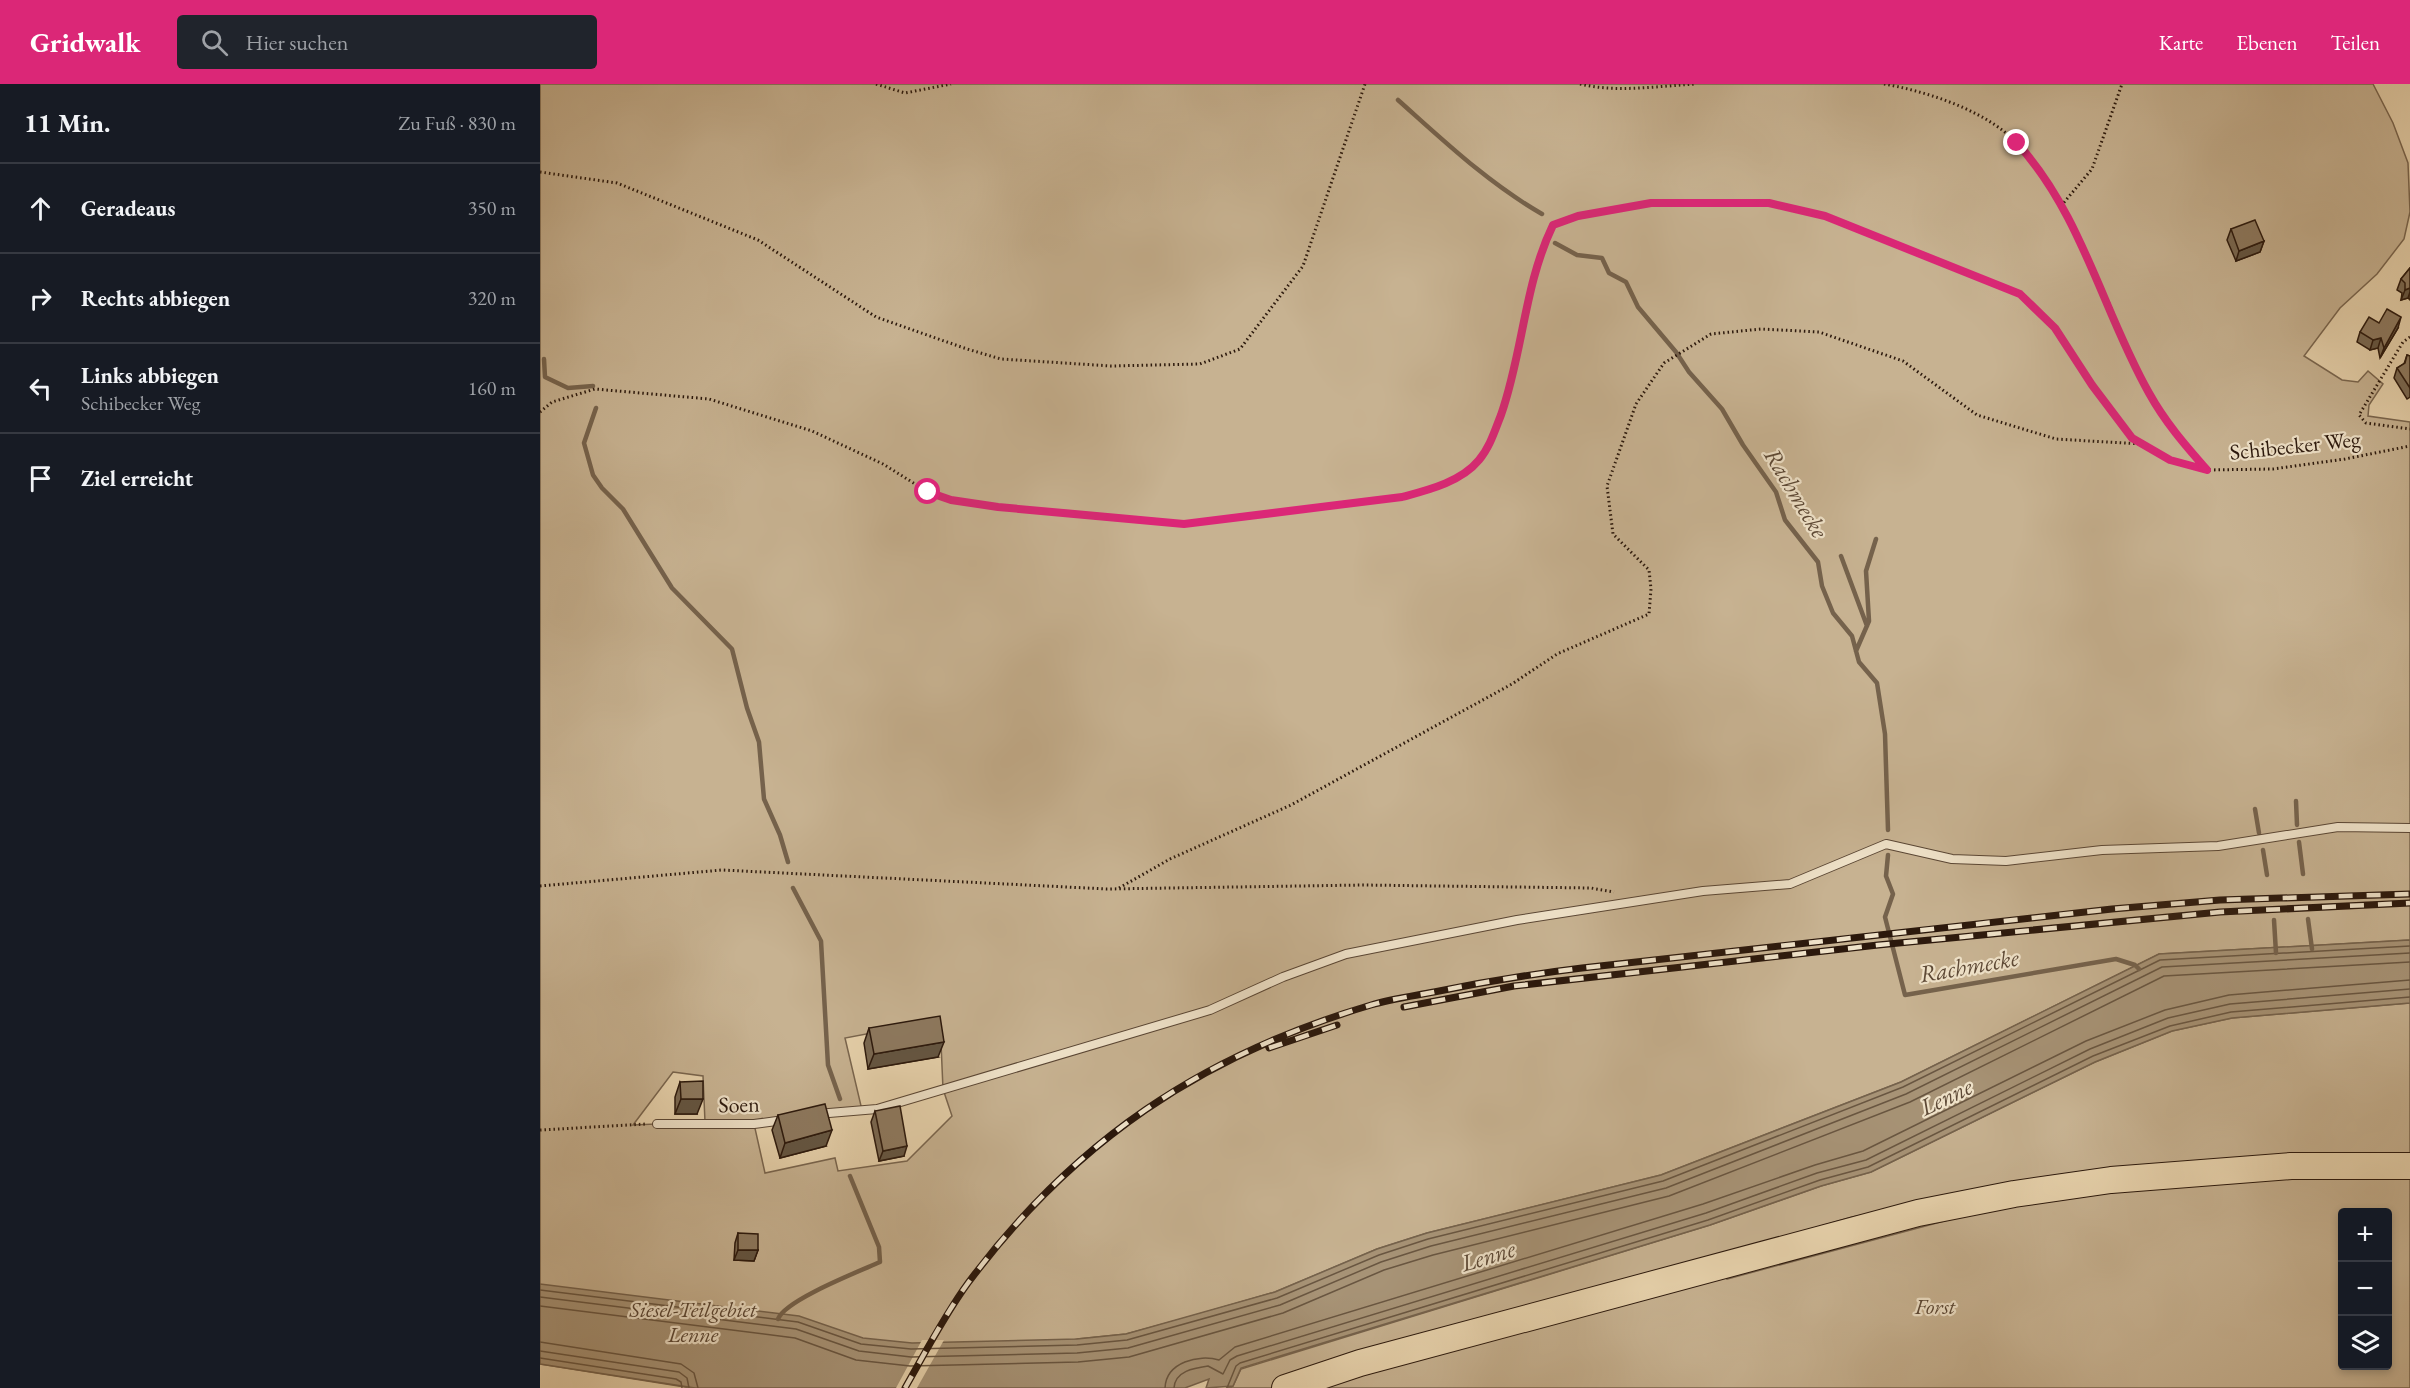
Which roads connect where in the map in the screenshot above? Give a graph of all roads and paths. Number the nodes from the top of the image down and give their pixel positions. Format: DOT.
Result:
graph roads {
  1 [pos="876,84"];
  2 [pos="951,84"];
  3 [pos="1365,84"];
  4 [pos="1580,84"];
  5 [pos="1696,84"];
  6 [pos="1884,84"];
  7 [pos="2122,84"];
  8 [pos="540,172"];
  9 [pos="2061,206"];
  10 [pos="2410,337"];
  11 [pos="540,412"];
  12 [pos="2410,429"];
  13 [pos="2142,444"];
  14 [pos="2410,446"];
  15 [pos="2207,470"];
  16 [pos="2410,828"];
  17 [pos="540,886"];
  18 [pos="1119,888"];
  19 [pos="1643,901"];
  20 [pos="804,1117"];
  21 [pos="794,1118"];
  22 [pos="657,1124"];
  23 [pos="540,1130"];
  24 [pos="2410,1166"];
  25 [pos="1285,1388"];
  1 -- 2 [label="path"];
  3 -- 8 [label="path"];
  4 -- 5 [label="path"];
  6 -- 9 [label="path, Schibecker Weg"];
  7 -- 9 [label="path"];
  9 -- 15 [label="path, Schibecker Weg"];
  10 -- 12 [label="path"];
  11 -- 13 [label="path"];
  13 -- 15 [label="path"];
  13 -- 18 [label="path"];
  14 -- 15 [label="path, Schibecker Weg"];
  16 -- 19 [label="lane"];
  17 -- 18 [label="path"];
  18 -- 19 [label="path"];
  19 -- 20 [label="lane"];
  21 -- 22 [label="lane, Soen"];
  22 -- 23 [label="path"];
  24 -- 25 [label="main road"];
}
